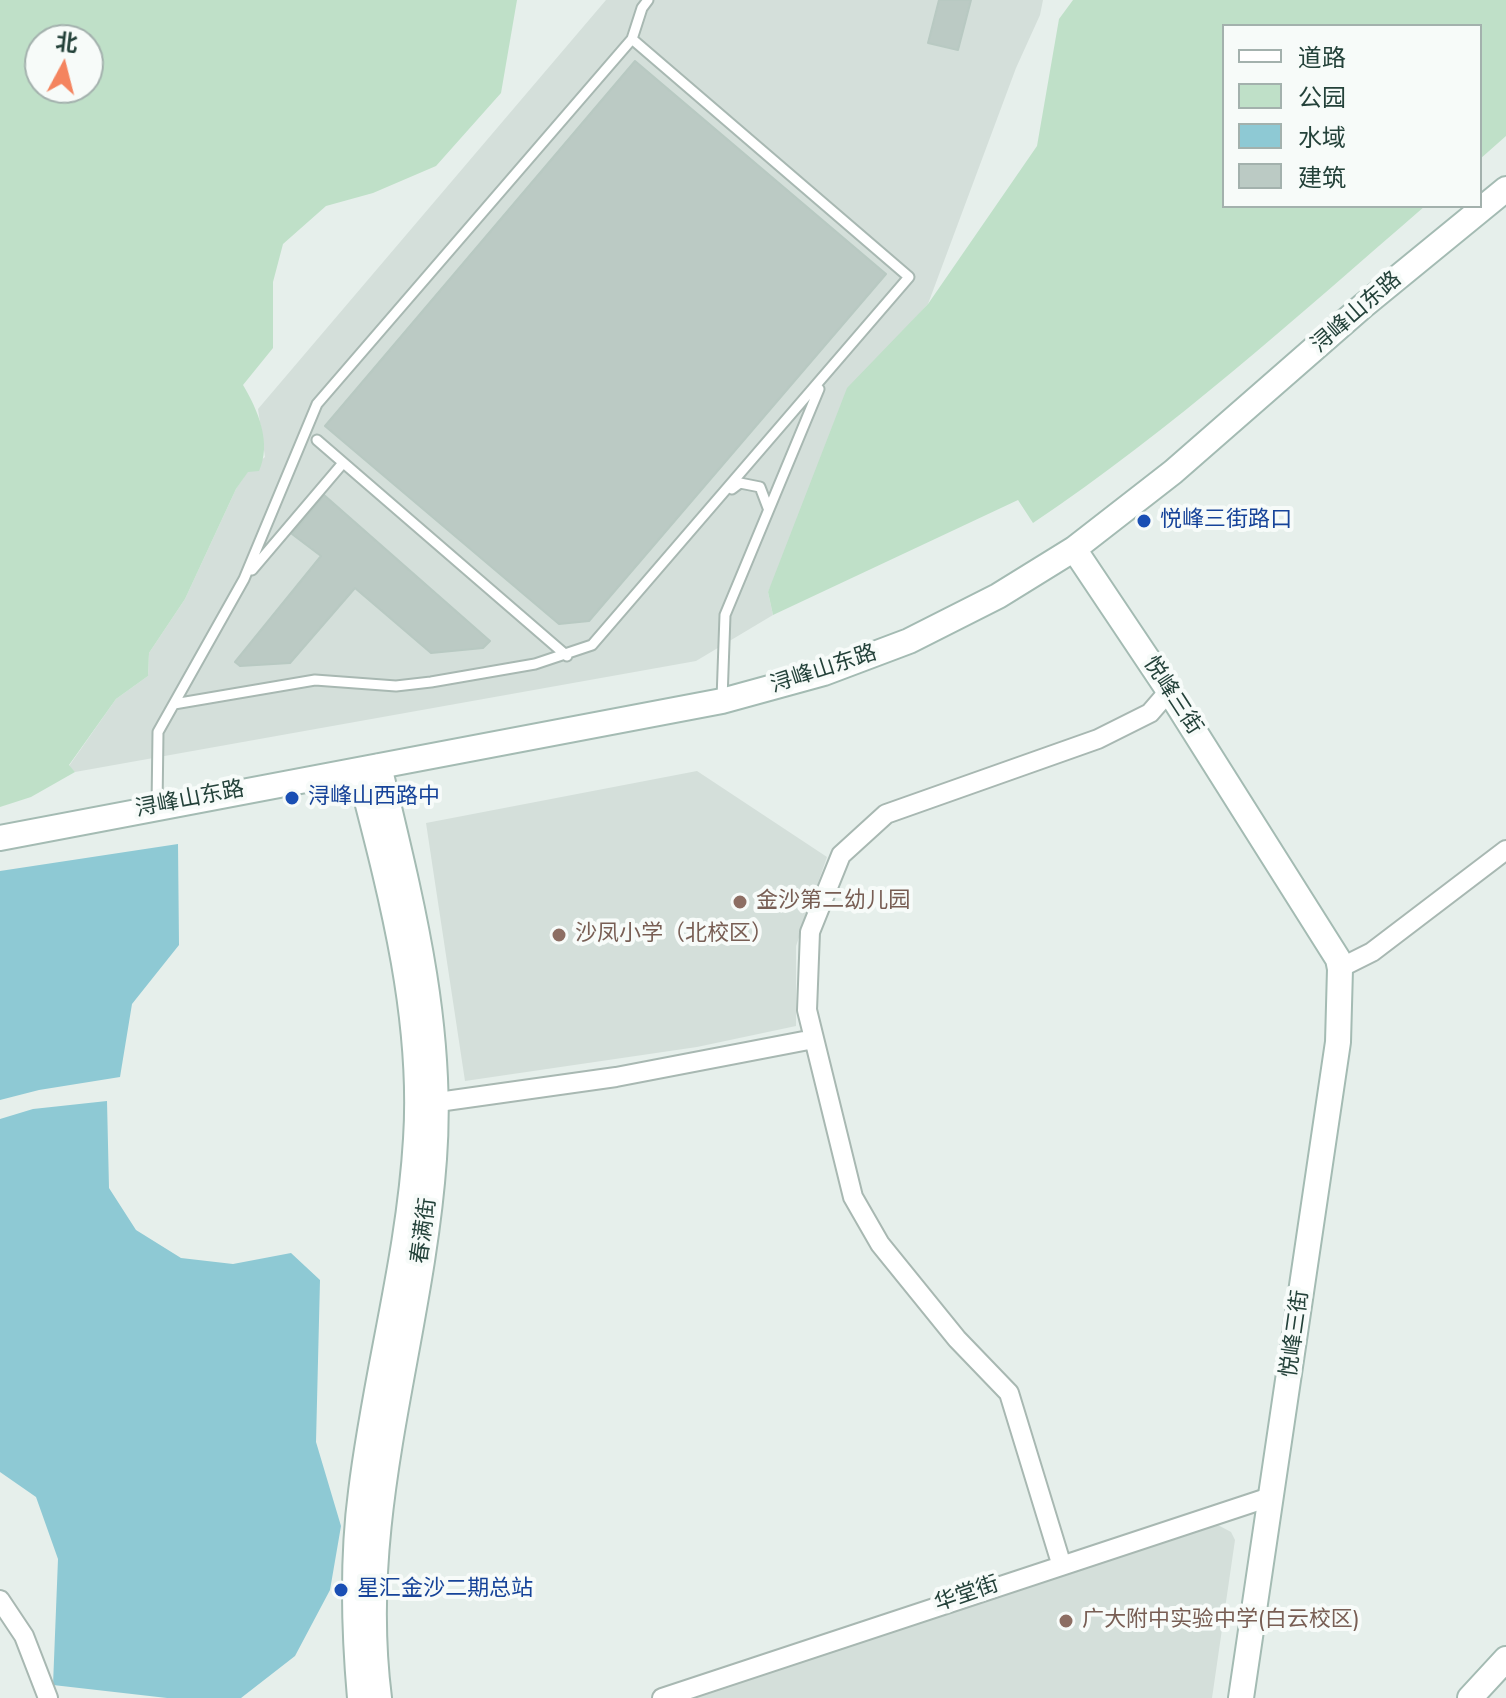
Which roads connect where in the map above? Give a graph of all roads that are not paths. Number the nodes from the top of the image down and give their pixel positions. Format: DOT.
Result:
graph roads {
  1 [pos="648,0"];
  2 [pos="632,39"];
  3 [pos="1506,189"];
  4 [pos="823,378"];
  5 [pos="317,440"];
  6 [pos="343,463"];
  7 [pos="726,493"];
  8 [pos="768,510"];
  9 [pos="1074,549"];
  10 [pos="244,579"];
  11 [pos="567,656"];
  12 [pos="1169,691"];
  13 [pos="722,701"];
  14 [pos="174,704"];
  15 [pos="369,768"];
  16 [pos="157,807"];
  17 [pos="0,838"];
  18 [pos="1506,850"];
  19 [pos="1340,968"];
  20 [pos="814,1039"];
  21 [pos="427,1104"];
  22 [pos="1273,1496"];
  23 [pos="1061,1563"];
  24 [pos="0,1600"];
  25 [pos="1506,1659"];
  26 [pos="48,1698"];
  27 [pos="360,1698"];
  28 [pos="379,1698"];
  29 [pos="662,1698"];
  30 [pos="1241,1698"];
  31 [pos="1470,1698"];
  1 -- 2 [label="lane"];
  2 -- 4 [label="lane"];
  2 -- 10 [label="lane"];
  3 -- 9 [label="street, 浔峰山东路"];
  4 -- 7 [label="lane"];
  4 -- 8 [label="lane"];
  5 -- 6 [label="lane"];
  6 -- 10 [label="lane"];
  6 -- 11 [label="lane"];
  7 -- 8 [label="lane"];
  7 -- 11 [label="lane"];
  8 -- 13 [label="lane"];
  9 -- 12 [label="street, 悦峰三街"];
  9 -- 13 [label="street, 浔峰山东路"];
  10 -- 14 [label="lane"];
  11 -- 14 [label="lane"];
  12 -- 19 [label="street, 悦峰三街"];
  12 -- 20 [label="street"];
  13 -- 15 [label="street, 浔峰山东路"];
  14 -- 16 [label="lane"];
  15 -- 16 [label="street, 浔峰山东路"];
  15 -- 21 [label="street, 春满街"];
  16 -- 17 [label="street, 浔峰山东路"];
  18 -- 19 [label="street"];
  19 -- 22 [label="street, 悦峰三街"];
  20 -- 21 [label="street"];
  20 -- 23 [label="street"];
  21 -- 27 [label="street, 春满街"];
  21 -- 28 [label="street, 春满街"];
  22 -- 23 [label="street, 华堂街"];
  22 -- 30 [label="street, 悦峰三街"];
  23 -- 29 [label="street, 华堂街"];
  24 -- 26 [label="street"];
  25 -- 31 [label="street"];
}
